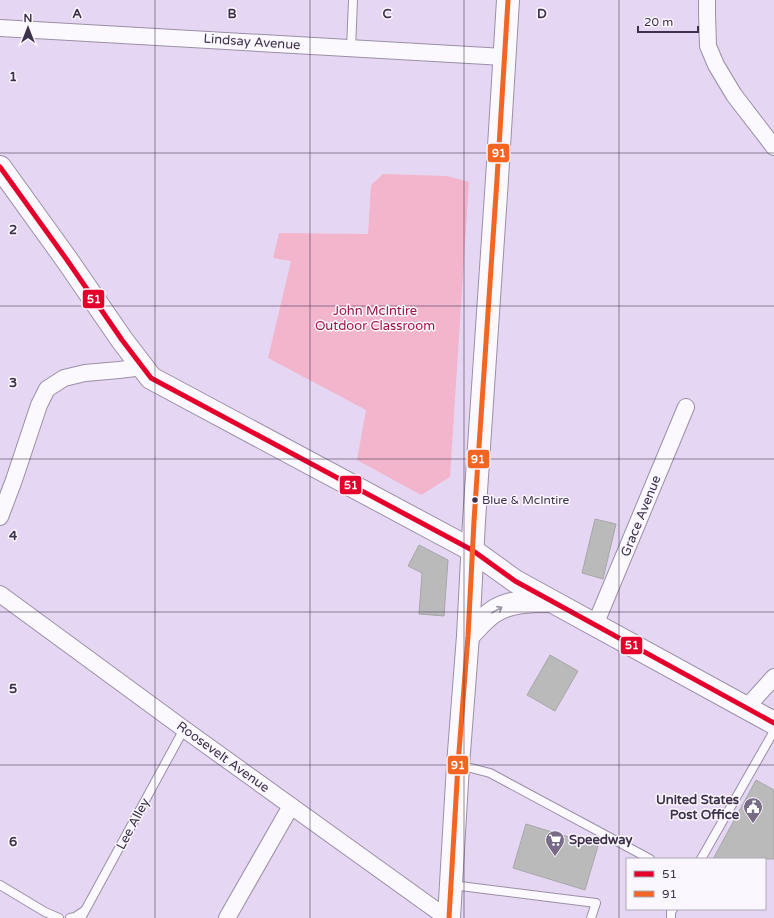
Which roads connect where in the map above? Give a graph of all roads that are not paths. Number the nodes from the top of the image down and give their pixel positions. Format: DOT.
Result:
graph roads {
  1 [pos="353,0"];
  2 [pos="508,0"];
  3 [pos="708,0"];
  4 [pos="0,28"];
  5 [pos="350,48"];
  6 [pos="504,57"];
  7 [pos="774,147"];
  8 [pos="0,167"];
  9 [pos="143,367"];
  10 [pos="686,407"];
  11 [pos="0,517"];
  12 [pos="472,550"];
  13 [pos="0,594"];
  14 [pos="550,600"];
  15 [pos="595,625"];
  16 [pos="468,636"];
  17 [pos="774,677"];
  18 [pos="746,708"];
  19 [pos="774,723"];
  20 [pos="184,729"];
  21 [pos="774,731"];
  22 [pos="458,765"];
  23 [pos="291,806"];
  24 [pos="648,858"];
  25 [pos="702,858"];
  26 [pos="0,885"];
  27 [pos="451,885"];
  28 [pos="86,909"];
  29 [pos="59,918"];
  30 [pos="70,918"];
  31 [pos="81,918"];
  32 [pos="227,918"];
  33 [pos="448,918"];
  34 [pos="591,918"];
  1 -- 5 [label="lane"];
  2 -- 6 [label="main road"];
  3 -- 7 [label="street"];
  4 -- 5 [label="street, Lindsay Avenue"];
  5 -- 6 [label="street, Lindsay Avenue"];
  6 -- 12 [label="main road"];
  8 -- 9 [label="main road"];
  9 -- 11 [label="street"];
  9 -- 12 [label="main road"];
  10 -- 15 [label="street, Grace Avenue"];
  12 -- 14 [label="main road"];
  12 -- 16 [label="main road"];
  13 -- 20 [label="street, Roosevelt Avenue"];
  14 -- 15 [label="main road"];
  16 -- 14 [label="main road, one-way"];
  15 -- 18 [label="main road"];
  16 -- 22 [label="main road"];
  17 -- 18 [label="street"];
  18 -- 19 [label="main road"];
  20 -- 23 [label="street, Roosevelt Avenue"];
  20 -- 28 [label="lane, Lee Alley"];
  21 -- 25 [label="lane"];
  22 -- 24 [label="lane"];
  22 -- 27 [label="main road"];
  23 -- 32 [label="street"];
  23 -- 33 [label="street, Roosevelt Avenue"];
  26 -- 29 [label="lane"];
  27 -- 33 [label="main road"];
  27 -- 34 [label="lane"];
  28 -- 30 [label="lane"];
  28 -- 31 [label="lane, Lee Alley"];
}
